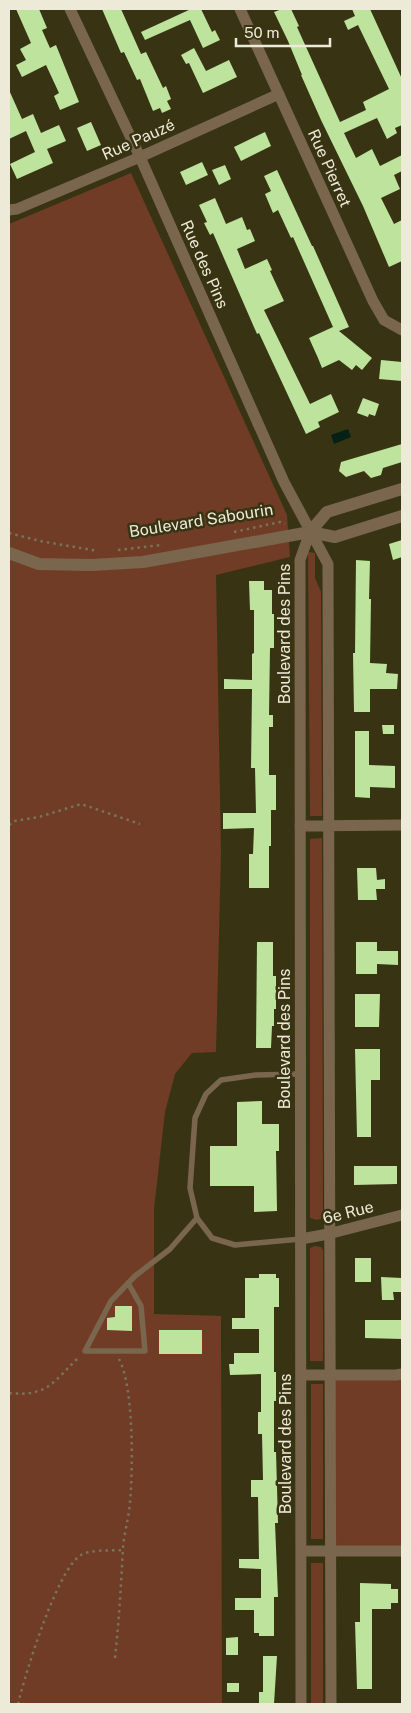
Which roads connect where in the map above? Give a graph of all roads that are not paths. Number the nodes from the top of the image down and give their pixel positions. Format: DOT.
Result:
graph roads {
  1 [pos="70,9"];
  2 [pos="240,9"];
  3 [pos="279,94"];
  4 [pos="140,157"];
  5 [pos="9,210"];
  6 [pos="402,330"];
  7 [pos="402,489"];
  8 [pos="402,516"];
  9 [pos="310,532"];
  10 [pos="9,553"];
  11 [pos="300,826"];
  12 [pos="328,826"];
  13 [pos="402,826"];
  14 [pos="300,1074"];
  15 [pos="402,1215"];
  16 [pos="197,1218"];
  17 [pos="328,1234"];
  18 [pos="301,1239"];
  19 [pos="128,1283"];
  20 [pos="329,1374"];
  21 [pos="402,1374"];
  22 [pos="301,1375"];
  23 [pos="301,1551"];
  24 [pos="330,1551"];
  25 [pos="402,1551"];
  26 [pos="301,1704"];
  27 [pos="331,1704"];
  1 -- 4 [label="street, Rue des Pins"];
  2 -- 3 [label="street, Rue Pierret"];
  3 -- 4 [label="street, Rue Pauzé"];
  3 -- 6 [label="street, Rue Pierret"];
  4 -- 5 [label="street, Rue Pauzé"];
  4 -- 9 [label="street, Rue des Pins"];
  7 -- 9 [label="street"];
  8 -- 9 [label="street, Boulevard Sabourin"];
  9 -- 10 [label="street, Boulevard Sabourin"];
  9 -- 11 [label="street, Boulevard des Pins"];
  9 -- 12 [label="street"];
  11 -- 12 [label="street"];
  11 -- 14 [label="street, Boulevard des Pins"];
  12 -- 13 [label="street"];
  12 -- 17 [label="street"];
  14 -- 16 [label="lane"];
  14 -- 18 [label="street, Boulevard des Pins"];
  15 -- 17 [label="street, 6e Rue"];
  16 -- 18 [label="lane"];
  16 -- 19 [label="lane"];
  17 -- 18 [label="street, 6e Rue"];
  17 -- 20 [label="street"];
  18 -- 22 [label="street, Boulevard des Pins"];
  19 -- 19 [label="lane"];
  20 -- 21 [label="street"];
  20 -- 22 [label="street"];
  20 -- 24 [label="street"];
  22 -- 23 [label="street, Boulevard des Pins"];
  23 -- 24 [label="street"];
  23 -- 26 [label="street, Boulevard des Pins"];
  24 -- 25 [label="street"];
  24 -- 27 [label="street"];
}
